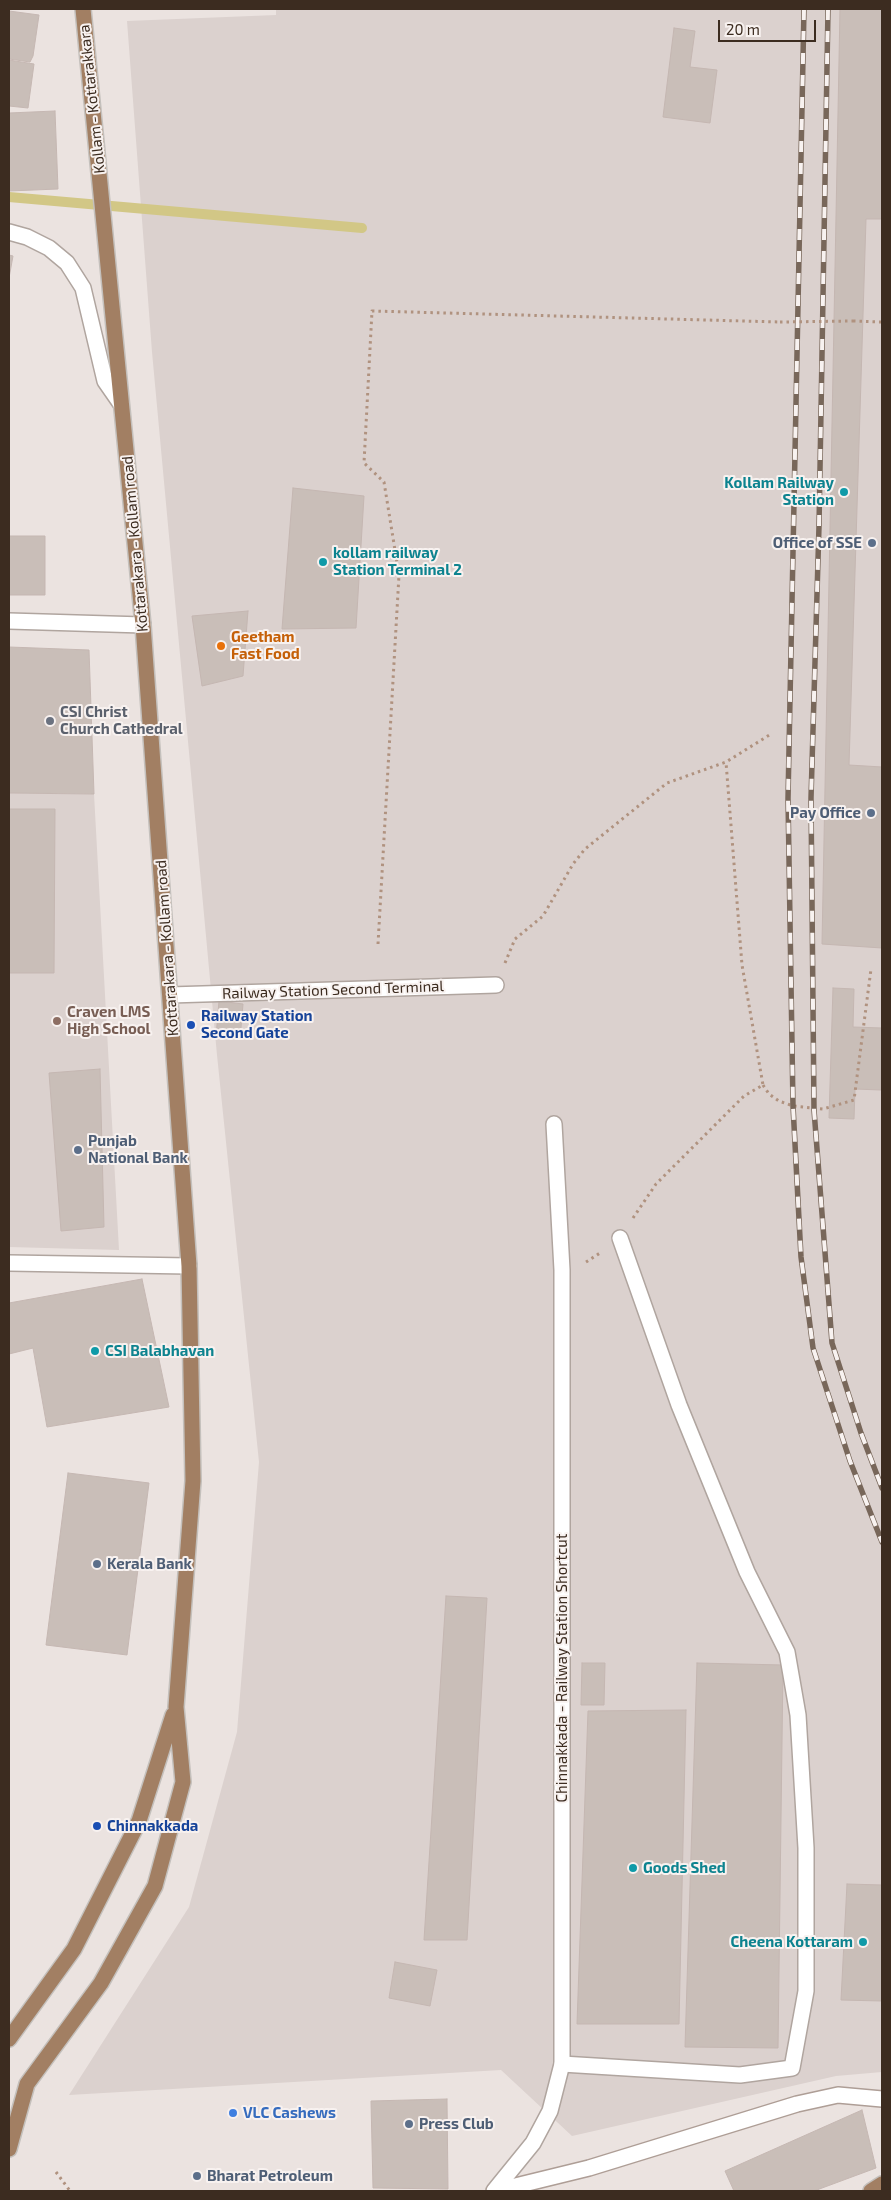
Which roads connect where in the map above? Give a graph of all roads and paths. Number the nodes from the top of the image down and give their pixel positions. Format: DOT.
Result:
graph roads {
  1 [pos="83,9"];
  2 [pos="101,190"];
  3 [pos="9,232"];
  4 [pos="882,322"];
  5 [pos="121,404"];
  6 [pos="9,621"];
  7 [pos="143,625"];
  8 [pos="771,734"];
  9 [pos="726,762"];
  10 [pos="378,944"];
  11 [pos="871,969"];
  12 [pos="496,985"];
  13 [pos="170,995"];
  14 [pos="763,1085"];
  15 [pos="554,1124"];
  16 [pos="620,1238"];
  17 [pos="9,1263"];
  18 [pos="189,1266"];
  19 [pos="562,1270"];
  20 [pos="176,1707"];
  21 [pos="9,2039"];
  22 [pos="562,2064"];
  23 [pos="882,2098"];
  24 [pos="9,2148"];
  25 [pos="56,2172"];
  26 [pos="70,2191"];
  27 [pos="495,2191"];
  1 -- 2 [label="main road, Kollam - Kottarakkara"];
  2 -- 5 [label="main road, Kottarakara - Kollam road"];
  3 -- 5 [label="street"];
  4 -- 10 [label="path, bridge"];
  5 -- 7 [label="main road, Kottarakara - Kollam road"];
  6 -- 7 [label="street"];
  7 -- 13 [label="main road, Kottarakara - Kollam road"];
  8 -- 9 [label="path"];
  9 -- 12 [label="path"];
  9 -- 14 [label="path"];
  11 -- 14 [label="path"];
  12 -- 13 [label="street, Railway Station Second Terminal"];
  13 -- 18 [label="main road, Kottarakara - Kollam road"];
  14 -- 16 [label="path"];
  15 -- 19 [label="street, Chinnakkada - Railway Station Shortcut"];
  16 -- 19 [label="path"];
  16 -- 22 [label="street"];
  17 -- 18 [label="street"];
  18 -- 20 [label="main road, Kottarakara - Kollam road"];
  19 -- 22 [label="street, Chinnakkada - Railway Station Shortcut"];
  20 -- 21 [label="main road"];
  20 -- 24 [label="main road"];
  22 -- 27 [label="street, Chinnakkada - Railway Station Shortcut"];
  23 -- 27 [label="street"];
  25 -- 26 [label="path"];
}
